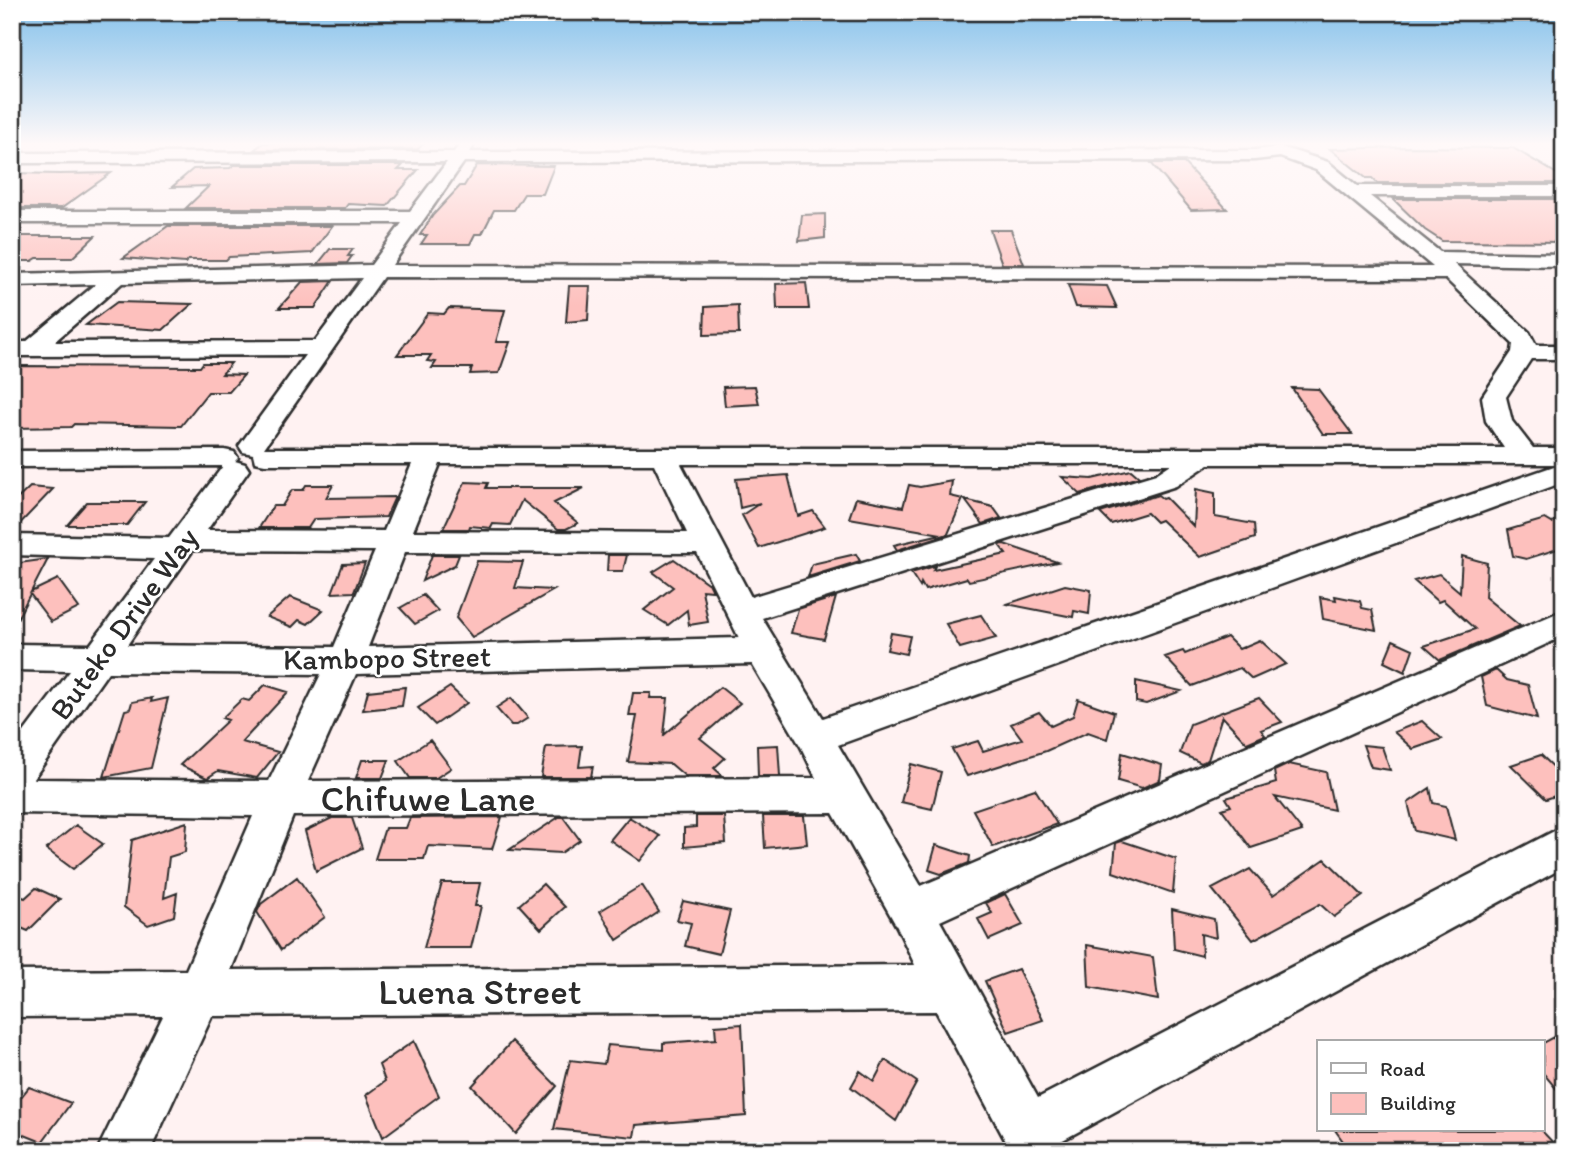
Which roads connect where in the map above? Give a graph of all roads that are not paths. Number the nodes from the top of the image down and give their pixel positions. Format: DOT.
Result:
graph roads {
  1 [pos="430,197"];
  2 [pos="1361,197"];
  3 [pos="12,217"];
  4 [pos="416,217"];
  5 [pos="1435,258"];
  6 [pos="1564,260"];
  7 [pos="377,271"];
  8 [pos="1451,273"];
  9 [pos="117,277"];
  10 [pos="12,280"];
  11 [pos="322,348"];
  12 [pos="22,349"];
  13 [pos="1524,352"];
  14 [pos="1564,352"];
  15 [pos="1203,456"];
  16 [pos="429,457"];
  17 [pos="664,457"];
  18 [pos="244,458"];
  19 [pos="12,459"];
  20 [pos="1552,462"];
  21 [pos="394,541"];
  22 [pos="705,543"];
  23 [pos="12,545"];
  24 [pos="181,545"];
  25 [pos="742,612"];
  26 [pos="1564,622"];
  27 [pos="762,652"];
  28 [pos="12,657"];
  29 [pos="102,657"];
  30 [pos="345,661"];
  31 [pos="815,737"];
  32 [pos="12,778"];
  33 [pos="844,795"];
  34 [pos="12,796"];
  35 [pos="280,799"];
  36 [pos="1564,845"];
  37 [pos="912,912"];
  38 [pos="948,988"];
  39 [pos="199,993"];
  40 [pos="12,994"];
  41 [pos="1034,1141"];
  42 [pos="123,1151"];
  1 -- 4 [label="street, Buteko Drive Way"];
  2 -- 5 [label="street"];
  3 -- 4 [label="street"];
  4 -- 7 [label="street, Buteko Drive Way"];
  5 -- 6 [label="street"];
  5 -- 8 [label="street"];
  7 -- 8 [label="street"];
  7 -- 9 [label="street"];
  7 -- 11 [label="street, Buteko Drive Way"];
  8 -- 13 [label="street"];
  9 -- 10 [label="street"];
  9 -- 12 [label="street"];
  11 -- 12 [label="street"];
  11 -- 18 [label="street, Buteko Drive Way"];
  13 -- 14 [label="street"];
  13 -- 20 [label="street"];
  15 -- 17 [label="street"];
  15 -- 20 [label="street"];
  15 -- 25 [label="street"];
  16 -- 17 [label="street"];
  16 -- 18 [label="street"];
  16 -- 21 [label="street"];
  17 -- 22 [label="street"];
  18 -- 19 [label="street"];
  18 -- 24 [label="street, Buteko Drive Way"];
  20 -- 31 [label="street"];
  21 -- 22 [label="street"];
  21 -- 24 [label="street"];
  21 -- 30 [label="street"];
  22 -- 25 [label="street"];
  23 -- 24 [label="street"];
  24 -- 29 [label="street, Buteko Drive Way"];
  25 -- 27 [label="street"];
  26 -- 37 [label="street"];
  27 -- 30 [label="street, Kambopo Street"];
  27 -- 31 [label="street"];
  28 -- 29 [label="street, Kambopo Street"];
  29 -- 30 [label="street, Kambopo Street"];
  29 -- 32 [label="street, Buteko Drive Way"];
  30 -- 35 [label="street"];
  31 -- 33 [label="street"];
  33 -- 35 [label="street, Chifuwe Lane"];
  33 -- 37 [label="street"];
  34 -- 35 [label="street, Chifuwe Lane"];
  35 -- 39 [label="street"];
  36 -- 41 [label="street"];
  37 -- 38 [label="street"];
  38 -- 39 [label="street, Luena Street"];
  38 -- 41 [label="street"];
  39 -- 40 [label="street, Luena Street"];
  39 -- 42 [label="street"];
}
